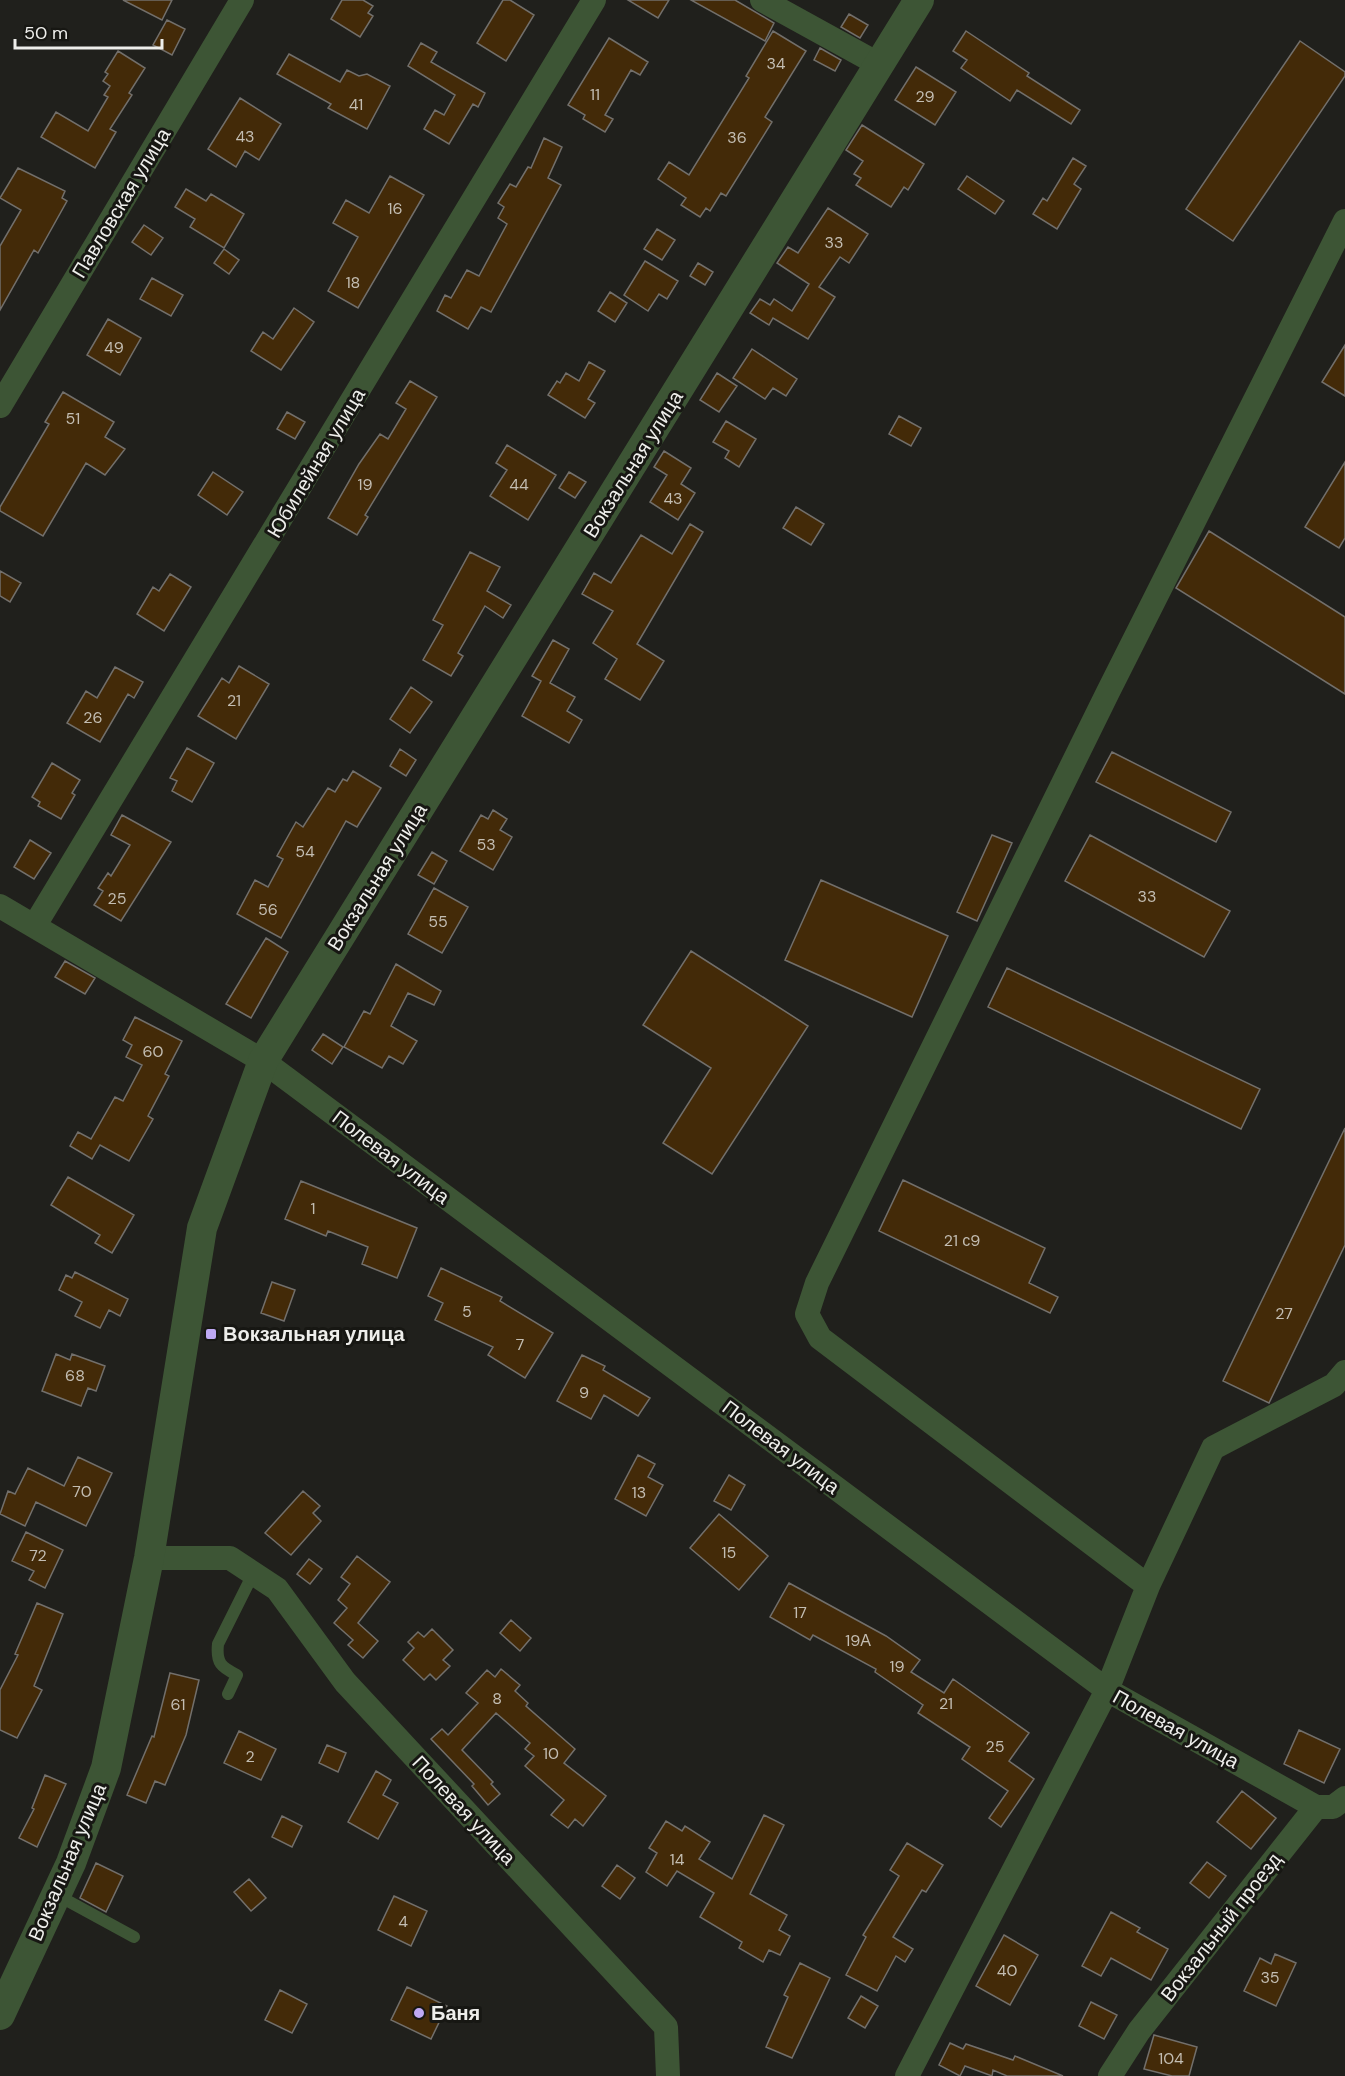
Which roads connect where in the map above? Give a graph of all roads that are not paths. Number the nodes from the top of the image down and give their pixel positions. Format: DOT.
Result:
graph roads {
  1 [pos="242,0"];
  2 [pos="594,0"];
  3 [pos="762,0"];
  4 [pos="919,0"];
  5 [pos="880,65"];
  6 [pos="1345,221"];
  7 [pos="0,406"];
  8 [pos="0,906"];
  9 [pos="35,925"];
  10 [pos="263,1061"];
  11 [pos="1345,1372"];
  12 [pos="149,1558"];
  13 [pos="253,1574"];
  14 [pos="1148,1586"];
  15 [pos="1107,1690"];
  16 [pos="228,1694"];
  17 [pos="1345,1798"];
  18 [pos="1316,1807"];
  19 [pos="56,1895"];
  20 [pos="134,1937"];
  21 [pos="0,2015"];
  22 [pos="668,2076"];
  23 [pos="907,2076"];
  24 [pos="1110,2076"];
  1 -- 7 [label="street, Павловская улица"];
  2 -- 9 [label="street, Юбилейная улица"];
  3 -- 5 [label="street"];
  4 -- 5 [label="street, Вокзальная улица"];
  5 -- 10 [label="street, Вокзальная улица"];
  6 -- 14 [label="street"];
  8 -- 9 [label="street, Полевая улица"];
  9 -- 10 [label="street, Полевая улица"];
  10 -- 12 [label="street, Вокзальная улица"];
  10 -- 15 [label="street, Полевая улица"];
  11 -- 14 [label="street"];
  12 -- 13 [label="street, Полевая улица"];
  12 -- 19 [label="street, Вокзальная улица"];
  13 -- 16 [label="lane"];
  13 -- 22 [label="street, Полевая улица"];
  14 -- 15 [label="street"];
  15 -- 18 [label="street, Полевая улица"];
  15 -- 23 [label="street"];
  17 -- 18 [label="street"];
  18 -- 24 [label="street, Вокзальный проезд"];
  19 -- 20 [label="lane"];
  19 -- 21 [label="street, Вокзальная улица"];
}
